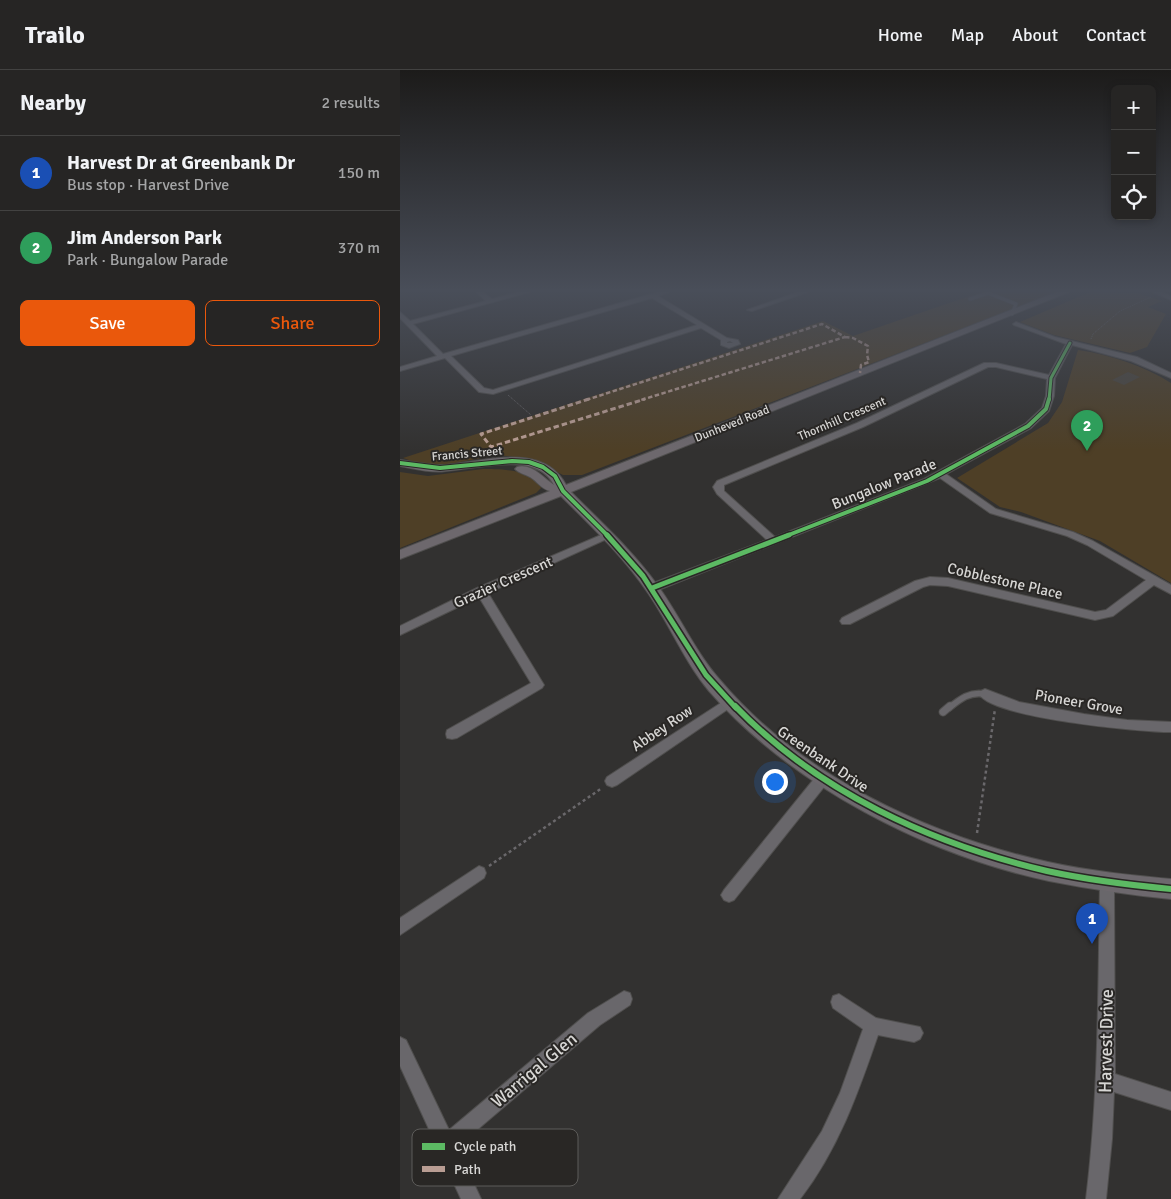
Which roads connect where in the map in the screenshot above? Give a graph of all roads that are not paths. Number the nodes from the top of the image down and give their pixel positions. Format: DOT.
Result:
graph roads {
  1 [pos="432,345"];
  2 [pos="483,345"];
  3 [pos="643,345"];
  4 [pos="934,345"];
  5 [pos="1069,345"];
  6 [pos="1078,345"];
  7 [pos="444,356"];
  8 [pos="1171,368"];
  9 [pos="400,369"];
  10 [pos="1163,371"];
  11 [pos="1171,376"];
  12 [pos="1051,378"];
  13 [pos="400,462"];
  14 [pos="400,468"];
  15 [pos="942,475"];
  16 [pos="563,491"];
  17 [pos="608,535"];
  18 [pos="774,541"];
  19 [pos="400,555"];
  20 [pos="1154,580"];
  21 [pos="652,588"];
  22 [pos="1171,590"];
  23 [pos="481,591"];
  24 [pos="846,621"];
  25 [pos="400,631"];
  26 [pos="985,694"];
  27 [pos="730,702"];
  28 [pos="942,712"];
  29 [pos="1171,727"];
  30 [pos="452,734"];
  31 [pos="823,778"];
  32 [pos="612,781"];
  33 [pos="479,873"];
  34 [pos="1107,883"];
  35 [pos="1171,889"];
  36 [pos="730,895"];
  37 [pos="400,927"];
  38 [pos="624,999"];
  39 [pos="838,1002"];
  40 [pos="873,1026"];
  41 [pos="914,1033"];
  42 [pos="400,1046"];
  43 [pos="1106,1080"];
  44 [pos="1171,1101"];
  45 [pos="439,1129"];
  46 [pos="464,1129"];
  47 [pos="465,1186"];
  48 [pos="471,1199"];
  49 [pos="788,1199"];
  50 [pos="1096,1199"];
  1 -- 7 [label="street"];
  2 -- 7 [label="street"];
  3 -- 7 [label="street"];
  4 -- 16 [label="street, Dunheved Road"];
  5 -- 12 [label="street, Bungalow Parade"];
  6 -- 10 [label="street"];
  7 -- 9 [label="street"];
  8 -- 10 [label="street"];
  10 -- 11 [label="street"];
  12 -- 15 [label="street, Bungalow Parade"];
  12 -- 18 [label="street, Thornhill Crescent"];
  13 -- 16 [label="street, Francis Street"];
  14 -- 16 [label="street, Francis Street"];
  15 -- 18 [label="street, Bungalow Parade"];
  15 -- 20 [label="street"];
  16 -- 17 [label="street, Greenbank Drive"];
  16 -- 19 [label="street, Dunheved Road"];
  17 -- 21 [label="street, Greenbank Drive"];
  17 -- 23 [label="street, Grazier Crescent"];
  18 -- 21 [label="street, Bungalow Parade"];
  20 -- 22 [label="street"];
  20 -- 24 [label="street, Cobblestone Place"];
  21 -- 27 [label="street, Greenbank Drive"];
  23 -- 25 [label="street, Grazier Crescent"];
  23 -- 30 [label="street"];
  26 -- 28 [label="lane"];
  26 -- 29 [label="street, Pioneer Grove"];
  27 -- 31 [label="street, Greenbank Drive"];
  27 -- 32 [label="street, Abbey Row"];
  31 -- 34 [label="street, Greenbank Drive"];
  31 -- 36 [label="street"];
  33 -- 37 [label="street"];
  34 -- 35 [label="street, Greenbank Drive"];
  34 -- 43 [label="street, Harvest Drive"];
  38 -- 46 [label="street, Warrigal Glen"];
  39 -- 40 [label="street"];
  40 -- 41 [label="street"];
  40 -- 49 [label="street"];
  42 -- 45 [label="street"];
  43 -- 44 [label="street"];
  43 -- 50 [label="street, Harvest Drive"];
  47 -- 48 [label="street"];
}
